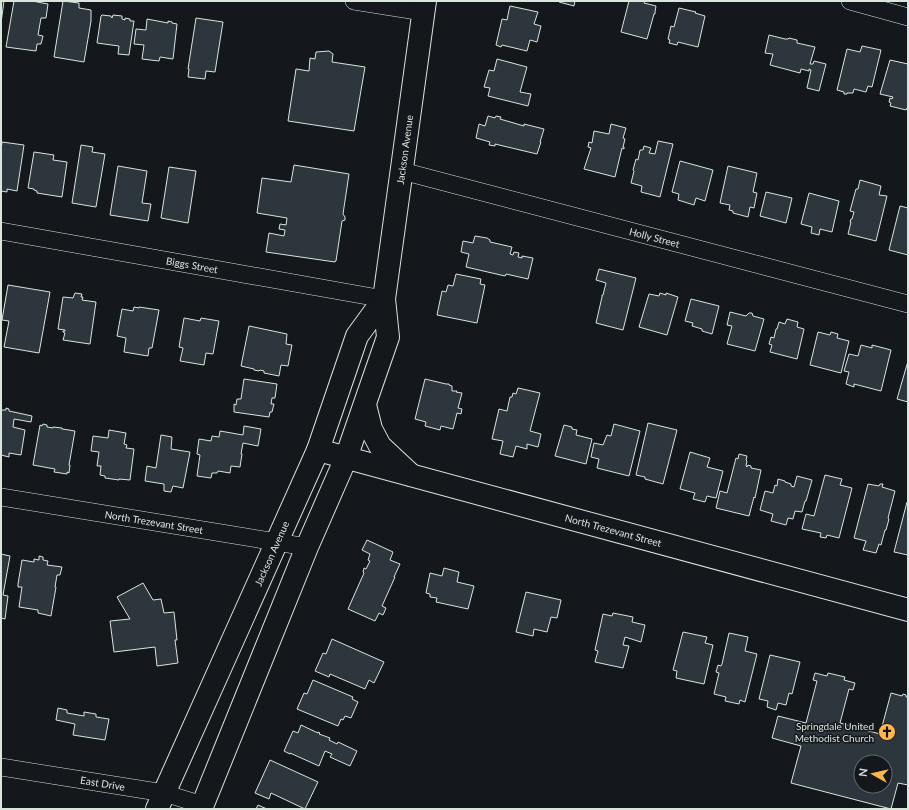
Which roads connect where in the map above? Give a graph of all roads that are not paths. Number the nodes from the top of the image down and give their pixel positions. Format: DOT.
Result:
graph roads {
  1 [pos="354,1"];
  2 [pos="850,1"];
  3 [pos="424,7"];
  4 [pos="908,17"];
  5 [pos="402,171"];
  6 [pos="1,231"];
  7 [pos="384,299"];
  8 [pos="908,304"];
  9 [pos="365,404"];
  10 [pos="318,450"];
  11 [pos="346,458"];
  12 [pos="412,476"];
  13 [pos="1,497"];
  14 [pos="276,542"];
  15 [pos="307,547"];
  16 [pos="908,610"];
  17 [pos="1,767"];
  18 [pos="161,801"];
  19 [pos="202,807"];
  1 -- 3 [label="street"];
  2 -- 4 [label="street"];
  3 -- 5 [label="main road, Jackson Avenue"];
  5 -- 7 [label="main road, Jackson Avenue"];
  5 -- 8 [label="street, Holly Street"];
  6 -- 7 [label="street, Biggs Street"];
  7 -- 9 [label="main road, Jackson Avenue"];
  7 -- 10 [label="main road, Jackson Avenue"];
  9 -- 11 [label="main road, Jackson Avenue"];
  9 -- 12 [label="main road"];
  10 -- 11 [label="main road, North Trezevant Street"];
  10 -- 14 [label="main road, Jackson Avenue"];
  11 -- 12 [label="main road, North Trezevant Street"];
  11 -- 15 [label="main road, Jackson Avenue"];
  12 -- 16 [label="main road, North Trezevant Street"];
  13 -- 14 [label="street, North Trezevant Street"];
  14 -- 15 [label="street, North Trezevant Street"];
  14 -- 18 [label="main road, Jackson Avenue"];
  15 -- 19 [label="main road, Jackson Avenue"];
  17 -- 18 [label="street, East Drive"];
  18 -- 19 [label="street, East Drive"];
}
